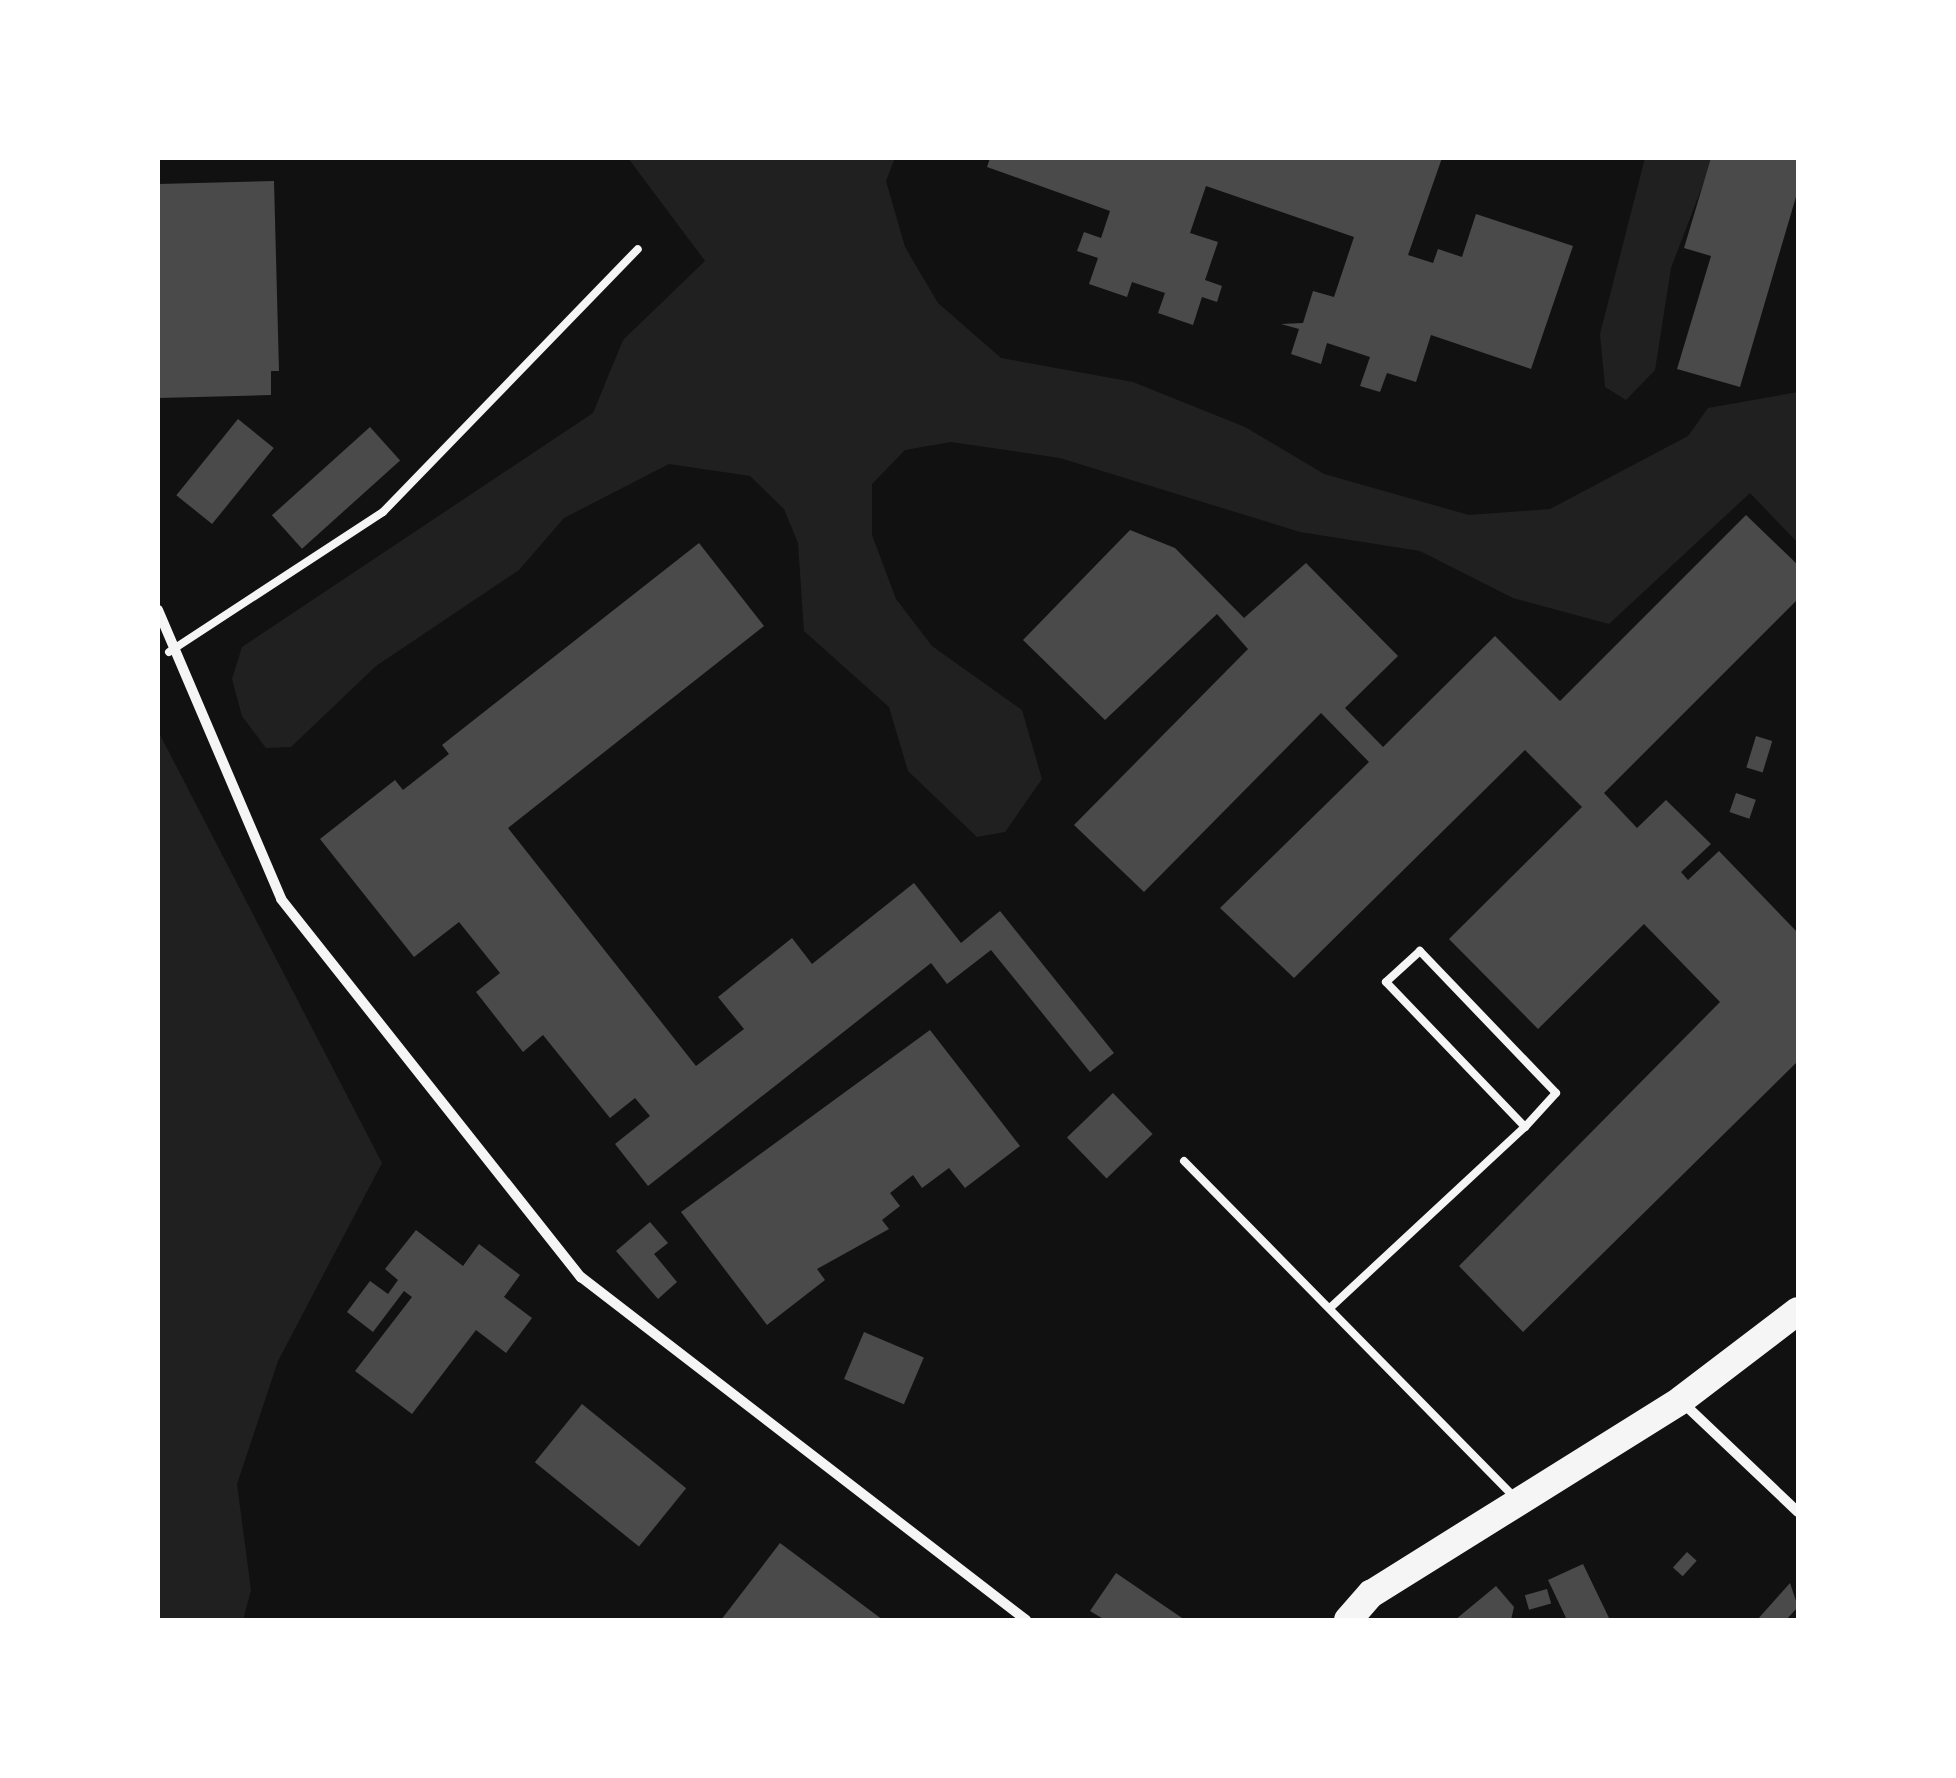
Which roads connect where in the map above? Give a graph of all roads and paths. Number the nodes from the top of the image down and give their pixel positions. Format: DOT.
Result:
graph roads {
  1 [pos="638,249"];
  2 [pos="158,610"];
  3 [pos="169,652"];
  4 [pos="1525,1127"];
  5 [pos="1184,1160"];
  6 [pos="1330,1308"];
  7 [pos="1798,1311"];
  8 [pos="1680,1400"];
  9 [pos="1518,1501"];
  10 [pos="1798,1512"];
  11 [pos="1026,1620"];
  12 [pos="1348,1620"];
  1 -- 3 [label="lane"];
  2 -- 3 [label="street"];
  3 -- 11 [label="street"];
  4 -- 4 [label="lane"];
  4 -- 6 [label="lane"];
  5 -- 6 [label="lane"];
  6 -- 9 [label="lane"];
  7 -- 8 [label="highway"];
  8 -- 9 [label="highway"];
  8 -- 10 [label="street"];
  9 -- 12 [label="highway"];
}
